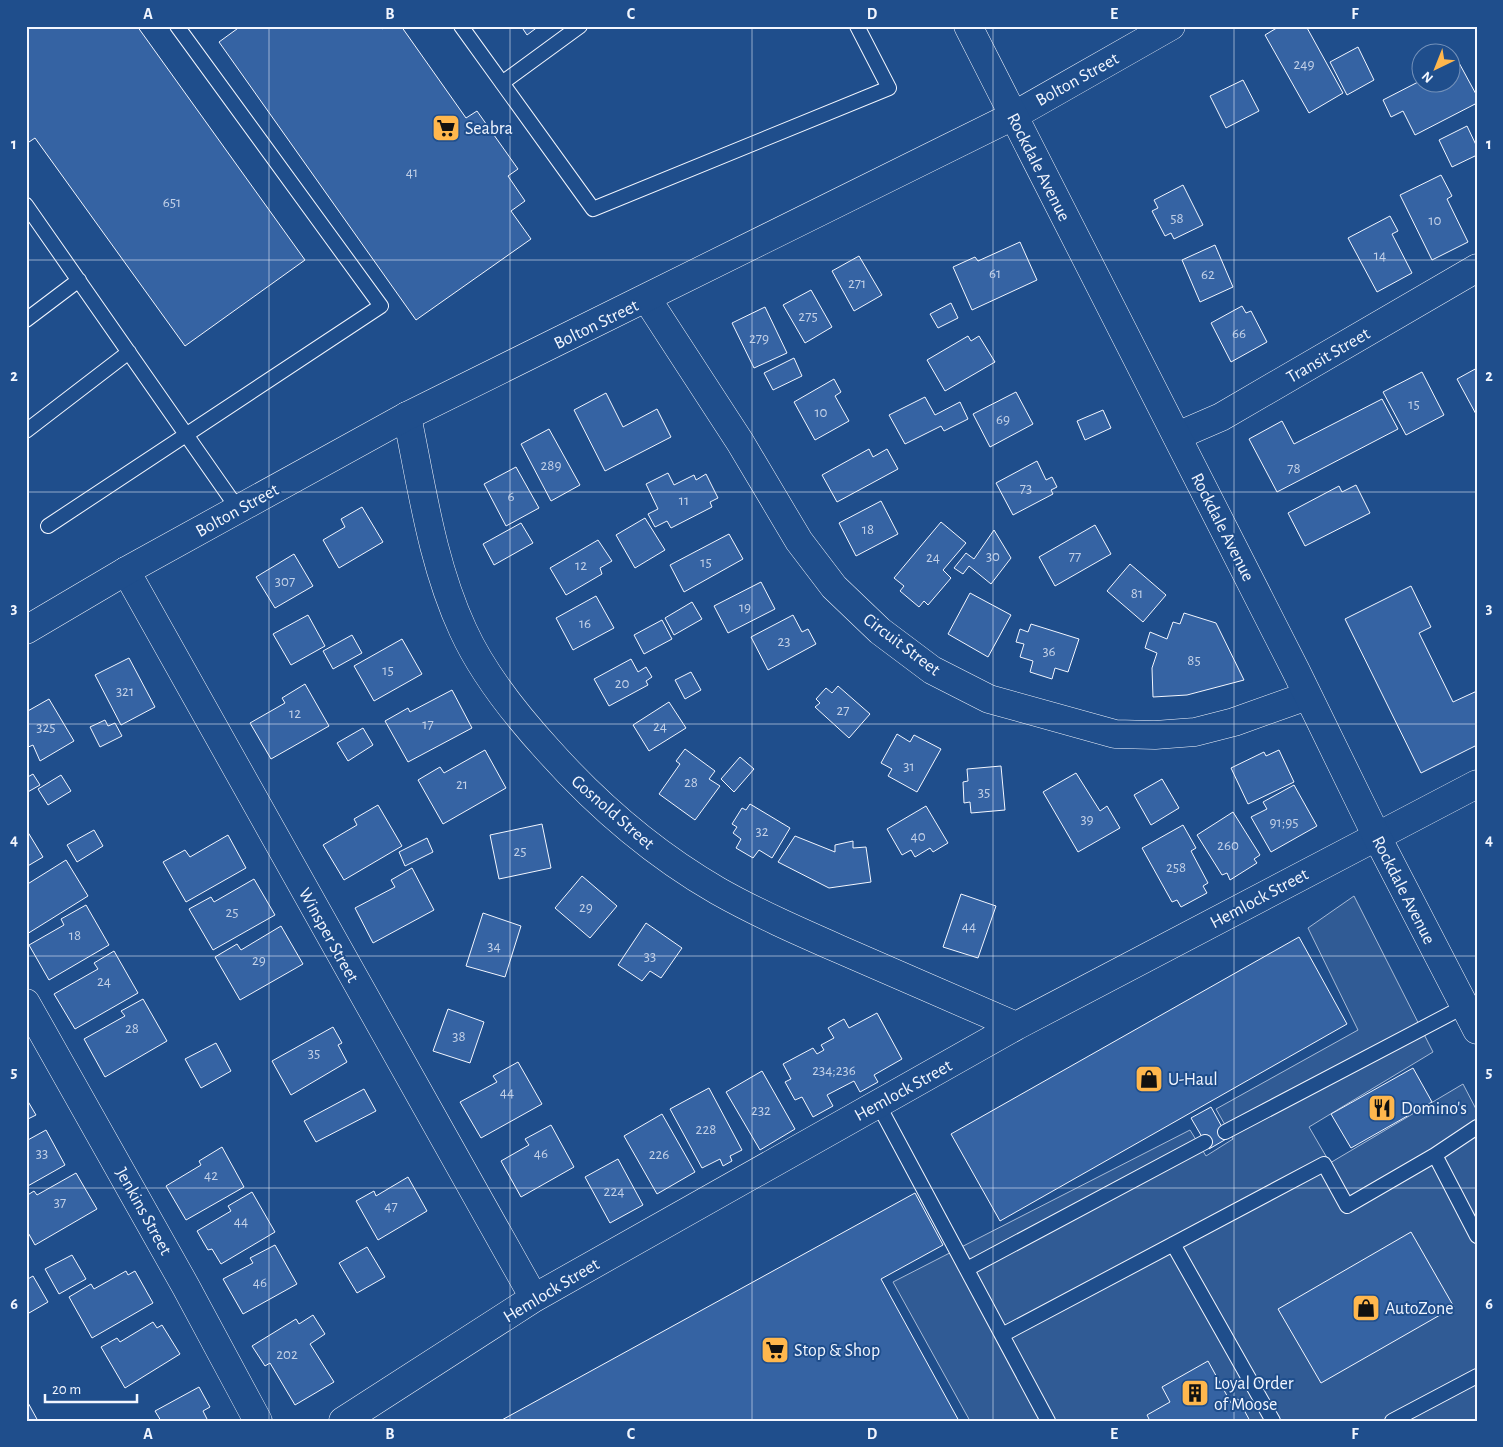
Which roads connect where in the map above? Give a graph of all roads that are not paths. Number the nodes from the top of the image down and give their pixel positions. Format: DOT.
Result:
graph roads {
  1 [pos="177,26"];
  2 [pos="461,26"];
  3 [pos="580,26"];
  4 [pos="856,26"];
  5 [pos="968,26"];
  6 [pos="1171,26"];
  7 [pos="502,83"];
  8 [pos="1013,116"];
  9 [pos="26,205"];
  10 [pos="1477,268"];
  11 [pos="80,280"];
  12 [pos="646,299"];
  13 [pos="26,320"];
  14 [pos="129,352"];
  15 [pos="407,416"];
  16 [pos="26,432"];
  17 [pos="186,434"];
  18 [pos="1177,436"];
  19 [pos="238,509"];
  20 [pos="48,526"];
  21 [pos="126,571"];
  22 [pos="26,630"];
  23 [pos="1307,696"];
  24 [pos="1477,784"];
  25 [pos="1377,836"];
  26 [pos="26,1003"];
  27 [pos="1471,1018"];
  28 [pos="1016,1026"];
  29 [pos="878,1104"];
  30 [pos="1477,1127"];
  31 [pos="1225,1132"];
  32 [pos="1204,1142"];
  33 [pos="1435,1155"];
  34 [pos="1477,1236"];
  35 [pos="1173,1244"];
  36 [pos="967,1270"];
  37 [pos="534,1298"];
  38 [pos="1002,1335"];
  39 [pos="1477,1376"];
  40 [pos="258,1421"];
  41 [pos="343,1421"];
  42 [pos="1048,1421"];
  43 [pos="1273,1421"];
  44 [pos="1392,1421"];
  1 -- 17 [label="lane"];
  2 -- 7 [label="lane"];
  3 -- 7 [label="lane"];
  4 -- 7 [label="lane"];
  5 -- 8 [label="street, Rockdale Avenue"];
  6 -- 8 [label="street, Bolton Street"];
  8 -- 12 [label="street, Bolton Street"];
  8 -- 18 [label="street, Rockdale Avenue"];
  9 -- 11 [label="lane"];
  10 -- 18 [label="street, Transit Street"];
  11 -- 13 [label="lane"];
  11 -- 14 [label="lane"];
  12 -- 15 [label="street, Bolton Street"];
  12 -- 23 [label="street, Circuit Street"];
  14 -- 16 [label="lane"];
  14 -- 17 [label="lane"];
  15 -- 19 [label="street, Bolton Street"];
  15 -- 28 [label="street, Gosnold Street"];
  17 -- 19 [label="lane"];
  17 -- 20 [label="lane"];
  18 -- 23 [label="street, Rockdale Avenue"];
  19 -- 21 [label="street, Bolton Street"];
  21 -- 22 [label="street, Bolton Street"];
  21 -- 37 [label="street, Winsper Street"];
  23 -- 25 [label="street, Rockdale Avenue"];
  24 -- 25 [label="street, Hemlock Street"];
  25 -- 27 [label="street, Rockdale Avenue"];
  25 -- 28 [label="street, Hemlock Street"];
  26 -- 40 [label="street, Jenkins Street"];
  27 -- 31 [label="lane"];
  28 -- 29 [label="street, Hemlock Street"];
  29 -- 36 [label="lane"];
  29 -- 37 [label="street, Hemlock Street"];
  30 -- 33 [label="lane"];
  32 -- 36 [label="lane"];
  33 -- 34 [label="lane"];
  33 -- 35 [label="lane"];
  35 -- 38 [label="lane"];
  35 -- 43 [label="lane"];
  36 -- 38 [label="lane"];
  37 -- 41 [label="street, Hemlock Street"];
  38 -- 42 [label="lane"];
  39 -- 44 [label="lane"];
}
